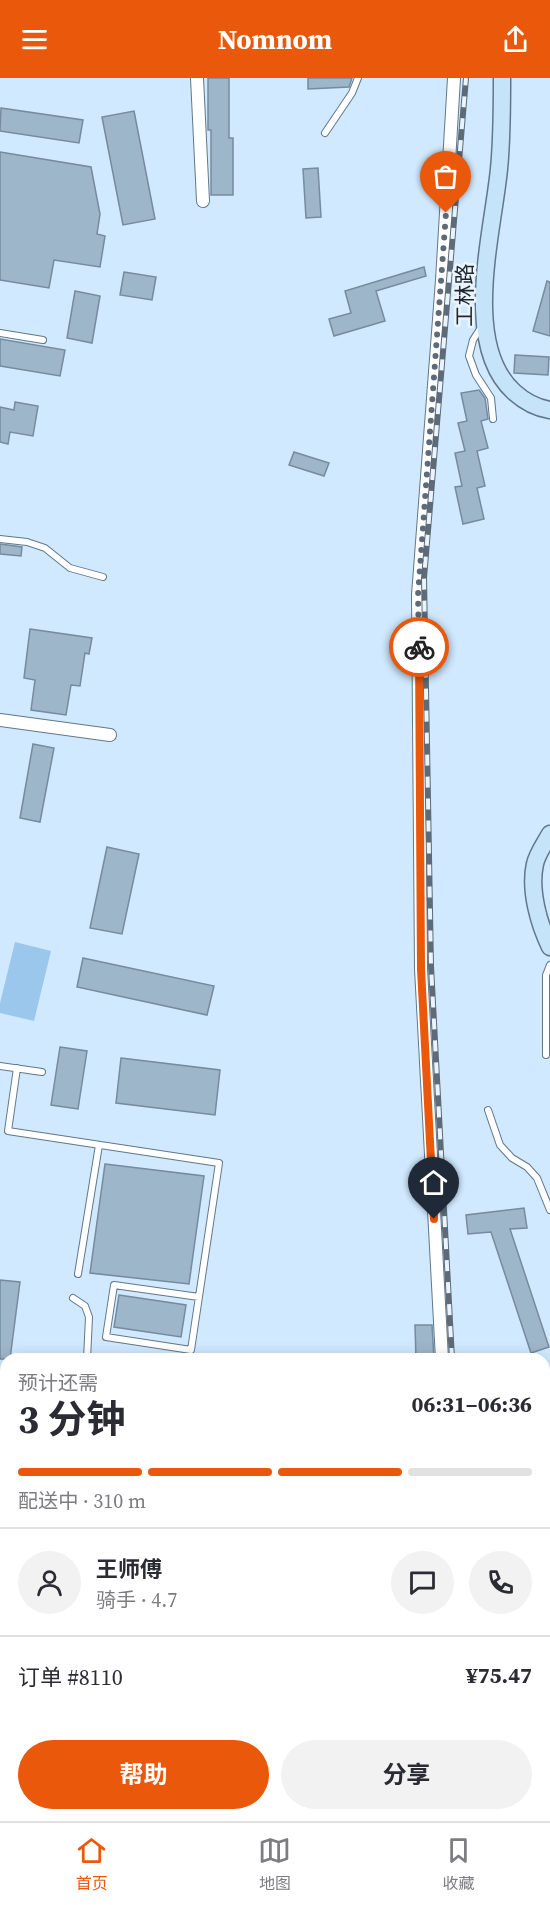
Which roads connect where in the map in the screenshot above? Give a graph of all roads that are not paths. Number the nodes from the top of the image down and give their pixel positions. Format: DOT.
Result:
graph roads {
  1 [pos="197,78"];
  2 [pos="358,78"];
  3 [pos="454,78"];
  4 [pos="502,78"];
  5 [pos="325,133"];
  6 [pos="203,201"];
  7 [pos="486,320"];
  8 [pos="0,333"];
  9 [pos="43,340"];
  10 [pos="550,410"];
  11 [pos="493,419"];
  12 [pos="0,539"];
  13 [pos="103,577"];
  14 [pos="0,720"];
  15 [pos="110,735"];
  16 [pos="550,834"];
  17 [pos="550,947"];
  18 [pos="550,965"];
  19 [pos="546,1055"];
  20 [pos="0,1066"];
  21 [pos="17,1068"];
  22 [pos="42,1072"];
  23 [pos="488,1110"];
  24 [pos="99,1145"];
  25 [pos="550,1210"];
  26 [pos="78,1274"];
  27 [pos="199,1297"];
  28 [pos="73,1298"];
  29 [pos="87,1353"];
  30 [pos="442,1353"];
  1 -- 6 [label="street"];
  2 -- 5 [label="lane"];
  3 -- 30 [label="street"];
  4 -- 7 [label="street, 工林路"];
  7 -- 10 [label="street, 工林路"];
  7 -- 11 [label="lane"];
  8 -- 9 [label="lane"];
  12 -- 13 [label="lane"];
  14 -- 15 [label="street"];
  16 -- 17 [label="street"];
  18 -- 19 [label="lane"];
  20 -- 21 [label="lane"];
  21 -- 22 [label="lane"];
  21 -- 24 [label="lane"];
  23 -- 25 [label="lane"];
  24 -- 26 [label="lane"];
  24 -- 27 [label="lane"];
  27 -- 27 [label="lane"];
  28 -- 29 [label="lane"];
}
